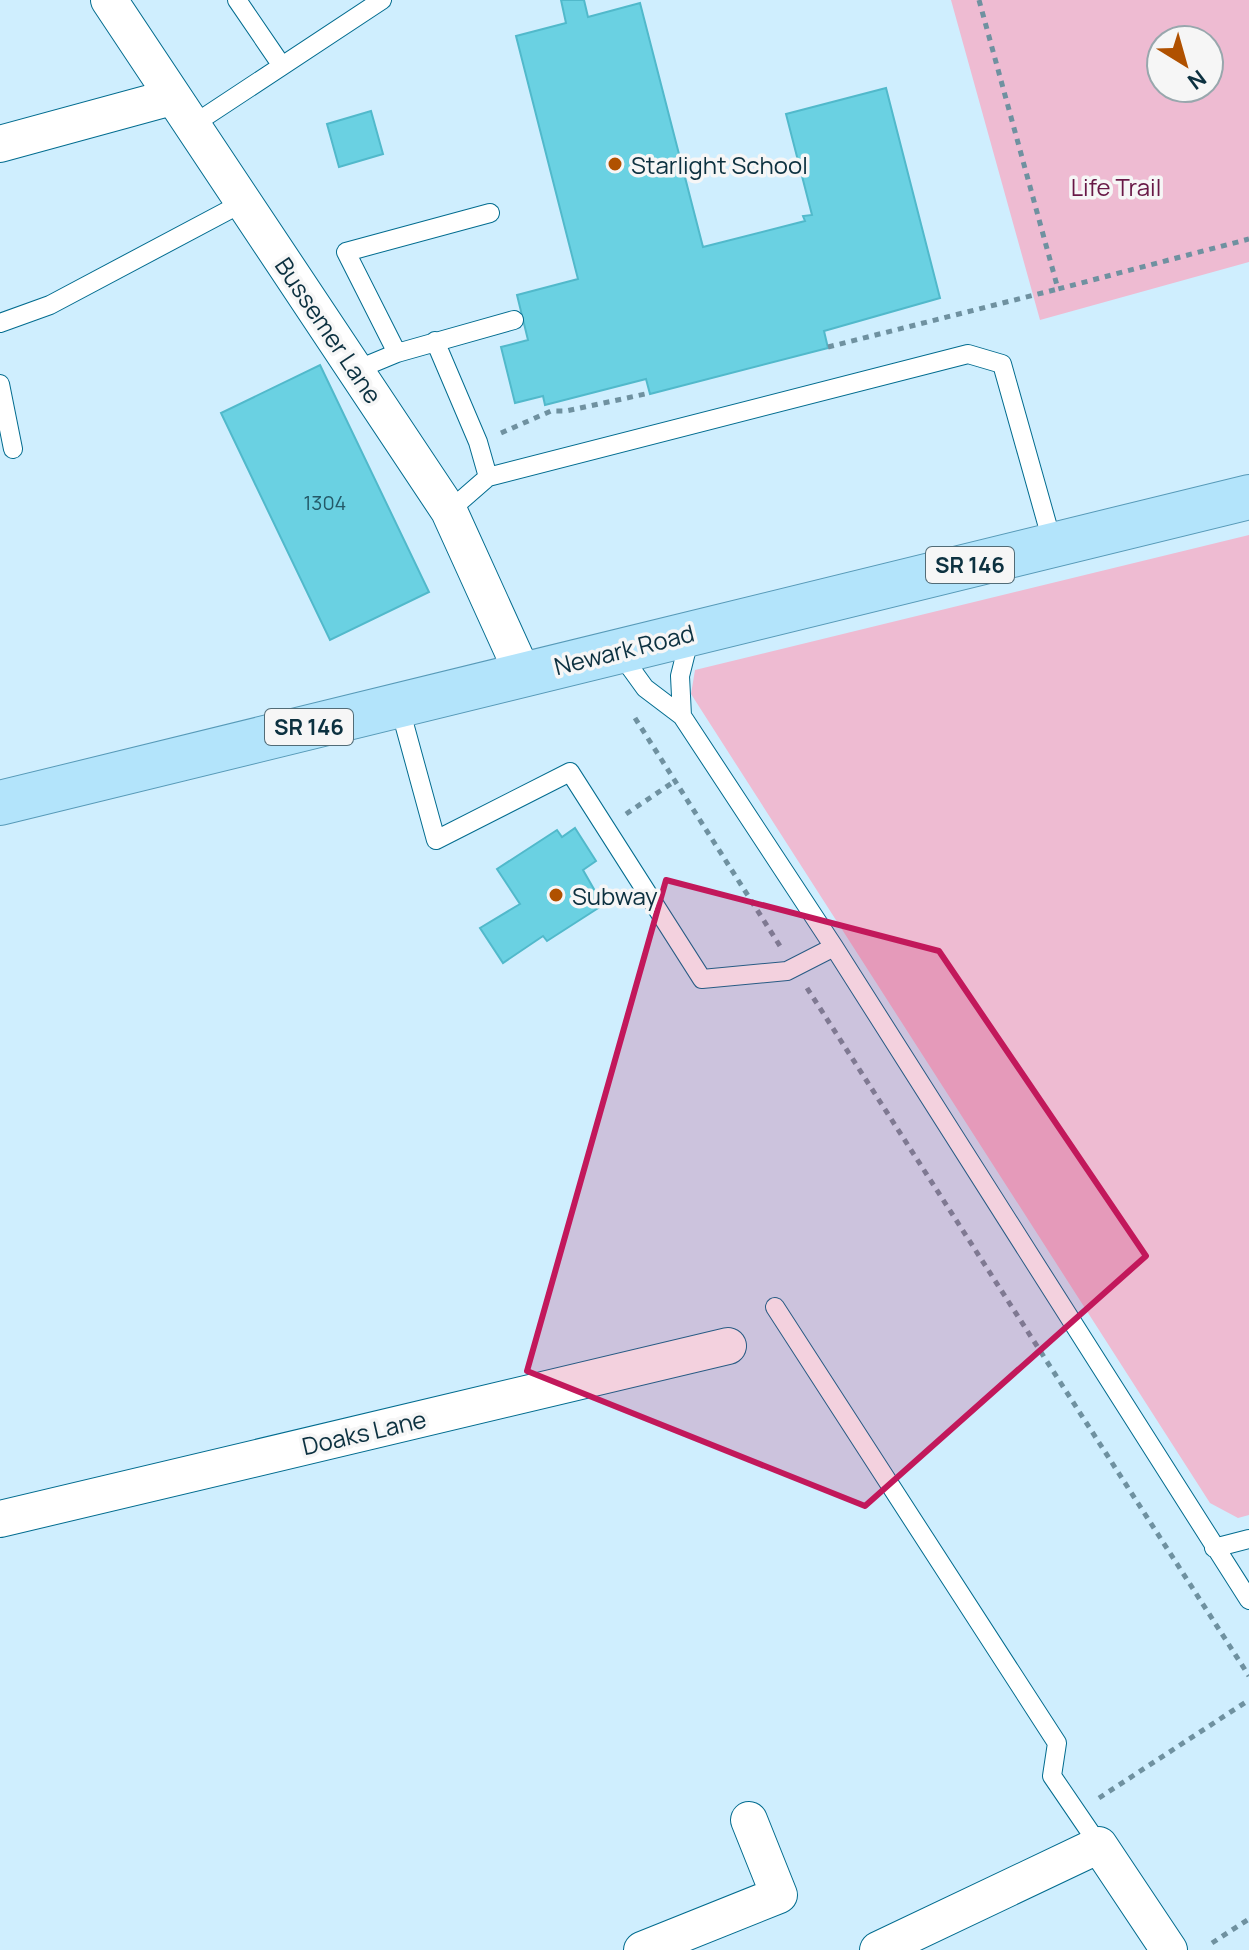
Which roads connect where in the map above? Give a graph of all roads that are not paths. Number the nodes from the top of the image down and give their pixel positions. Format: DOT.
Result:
graph roads {
  1 [pos="109,0"];
  2 [pos="237,0"];
  3 [pos="382,0"];
  4 [pos="282,66"];
  5 [pos="182,111"];
  6 [pos="0,144"];
  7 [pos="244,202"];
  8 [pos="490,213"];
  9 [pos="514,320"];
  10 [pos="0,323"];
  11 [pos="435,341"];
  12 [pos="397,353"];
  13 [pos="356,370"];
  14 [pos="0,384"];
  15 [pos="13,449"];
  16 [pos="488,477"];
  17 [pos="1249,497"];
  18 [pos="449,511"];
  19 [pos="1053,545"];
  20 [pos="691,633"];
  21 [pos="618,650"];
  22 [pos="523,674"];
  23 [pos="399,705"];
  24 [pos="682,716"];
  25 [pos="0,803"];
  26 [pos="834,947"];
  27 [pos="775,1307"];
  28 [pos="728,1346"];
  29 [pos="0,1519"];
  30 [pos="1249,1539"];
  31 [pos="1214,1548"];
  32 [pos="1249,1600"];
  33 [pos="749,1820"];
  34 [pos="1099,1845"];
  35 [pos="642,1950"];
  36 [pos="878,1950"];
  37 [pos="1169,1950"];
  1 -- 5 [label="street, Bussemer Lane"];
  2 -- 4 [label="lane"];
  3 -- 4 [label="lane"];
  4 -- 5 [label="lane"];
  5 -- 6 [label="street"];
  5 -- 7 [label="street, Bussemer Lane"];
  7 -- 10 [label="lane"];
  7 -- 13 [label="street, Bussemer Lane"];
  8 -- 12 [label="lane"];
  9 -- 11 [label="lane"];
  11 -- 12 [label="lane"];
  11 -- 16 [label="lane"];
  12 -- 13 [label="lane"];
  13 -- 18 [label="street, Bussemer Lane"];
  14 -- 15 [label="lane"];
  16 -- 18 [label="lane"];
  16 -- 19 [label="lane"];
  17 -- 19 [label="main road, Newark Road / SR 146"];
  18 -- 22 [label="street, Bussemer Lane"];
  19 -- 20 [label="main road, Newark Road / SR 146"];
  20 -- 21 [label="main road, Newark Road / SR 146"];
  20 -- 24 [label="lane"];
  21 -- 22 [label="main road, Newark Road / SR 146"];
  21 -- 24 [label="lane"];
  22 -- 23 [label="main road, Newark Road / SR 146"];
  23 -- 25 [label="main road, Newark Road / SR 146"];
  23 -- 26 [label="lane"];
  24 -- 26 [label="lane"];
  26 -- 31 [label="lane"];
  27 -- 34 [label="lane"];
  28 -- 29 [label="street, Doaks Lane"];
  30 -- 31 [label="lane"];
  31 -- 32 [label="lane"];
  33 -- 35 [label="street"];
  34 -- 36 [label="street"];
  34 -- 37 [label="street"];
}
